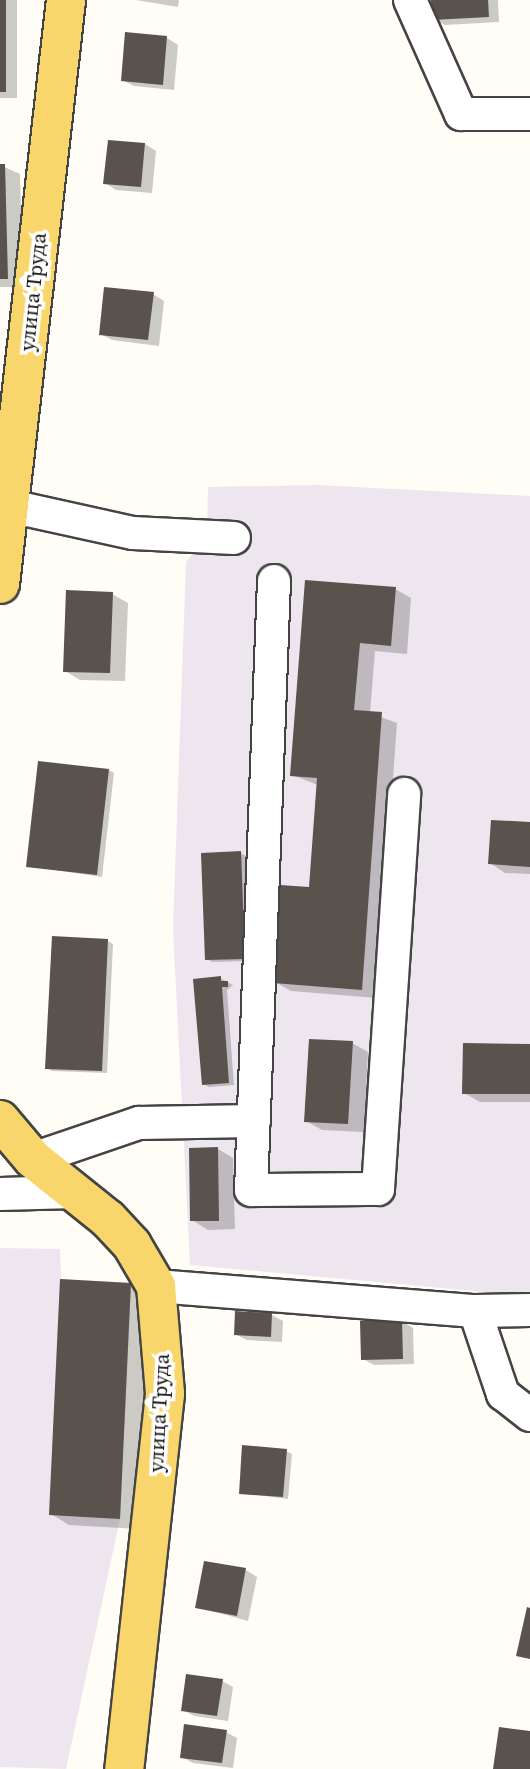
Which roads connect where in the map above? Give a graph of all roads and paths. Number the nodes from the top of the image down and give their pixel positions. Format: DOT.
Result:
graph roads {
  1 [pos="65,0"];
  2 [pos="410,0"];
  3 [pos="530,114"];
  4 [pos="10,506"];
  5 [pos="234,538"];
  6 [pos="274,581"];
  7 [pos="0,584"];
  8 [pos="404,794"];
  9 [pos="254,1121"];
  10 [pos="1,1123"];
  11 [pos="33,1159"];
  12 [pos="75,1192"];
  13 [pos="0,1194"];
  14 [pos="156,1286"];
  15 [pos="530,1310"];
  16 [pos="475,1311"];
  17 [pos="530,1415"];
  18 [pos="124,1769"];
  1 -- 4 [label="main road, улица Труда"];
  2 -- 3 [label="lane"];
  4 -- 5 [label="lane"];
  4 -- 7 [label="main road, улица Труда"];
  6 -- 9 [label="lane"];
  8 -- 9 [label="lane"];
  9 -- 11 [label="lane"];
  10 -- 11 [label="main road, улица Труда"];
  11 -- 12 [label="main road, улица Труда"];
  12 -- 13 [label="lane"];
  12 -- 14 [label="main road, улица Труда"];
  14 -- 16 [label="lane"];
  14 -- 18 [label="main road, улица Труда"];
  15 -- 16 [label="lane"];
  16 -- 17 [label="lane"];
}
